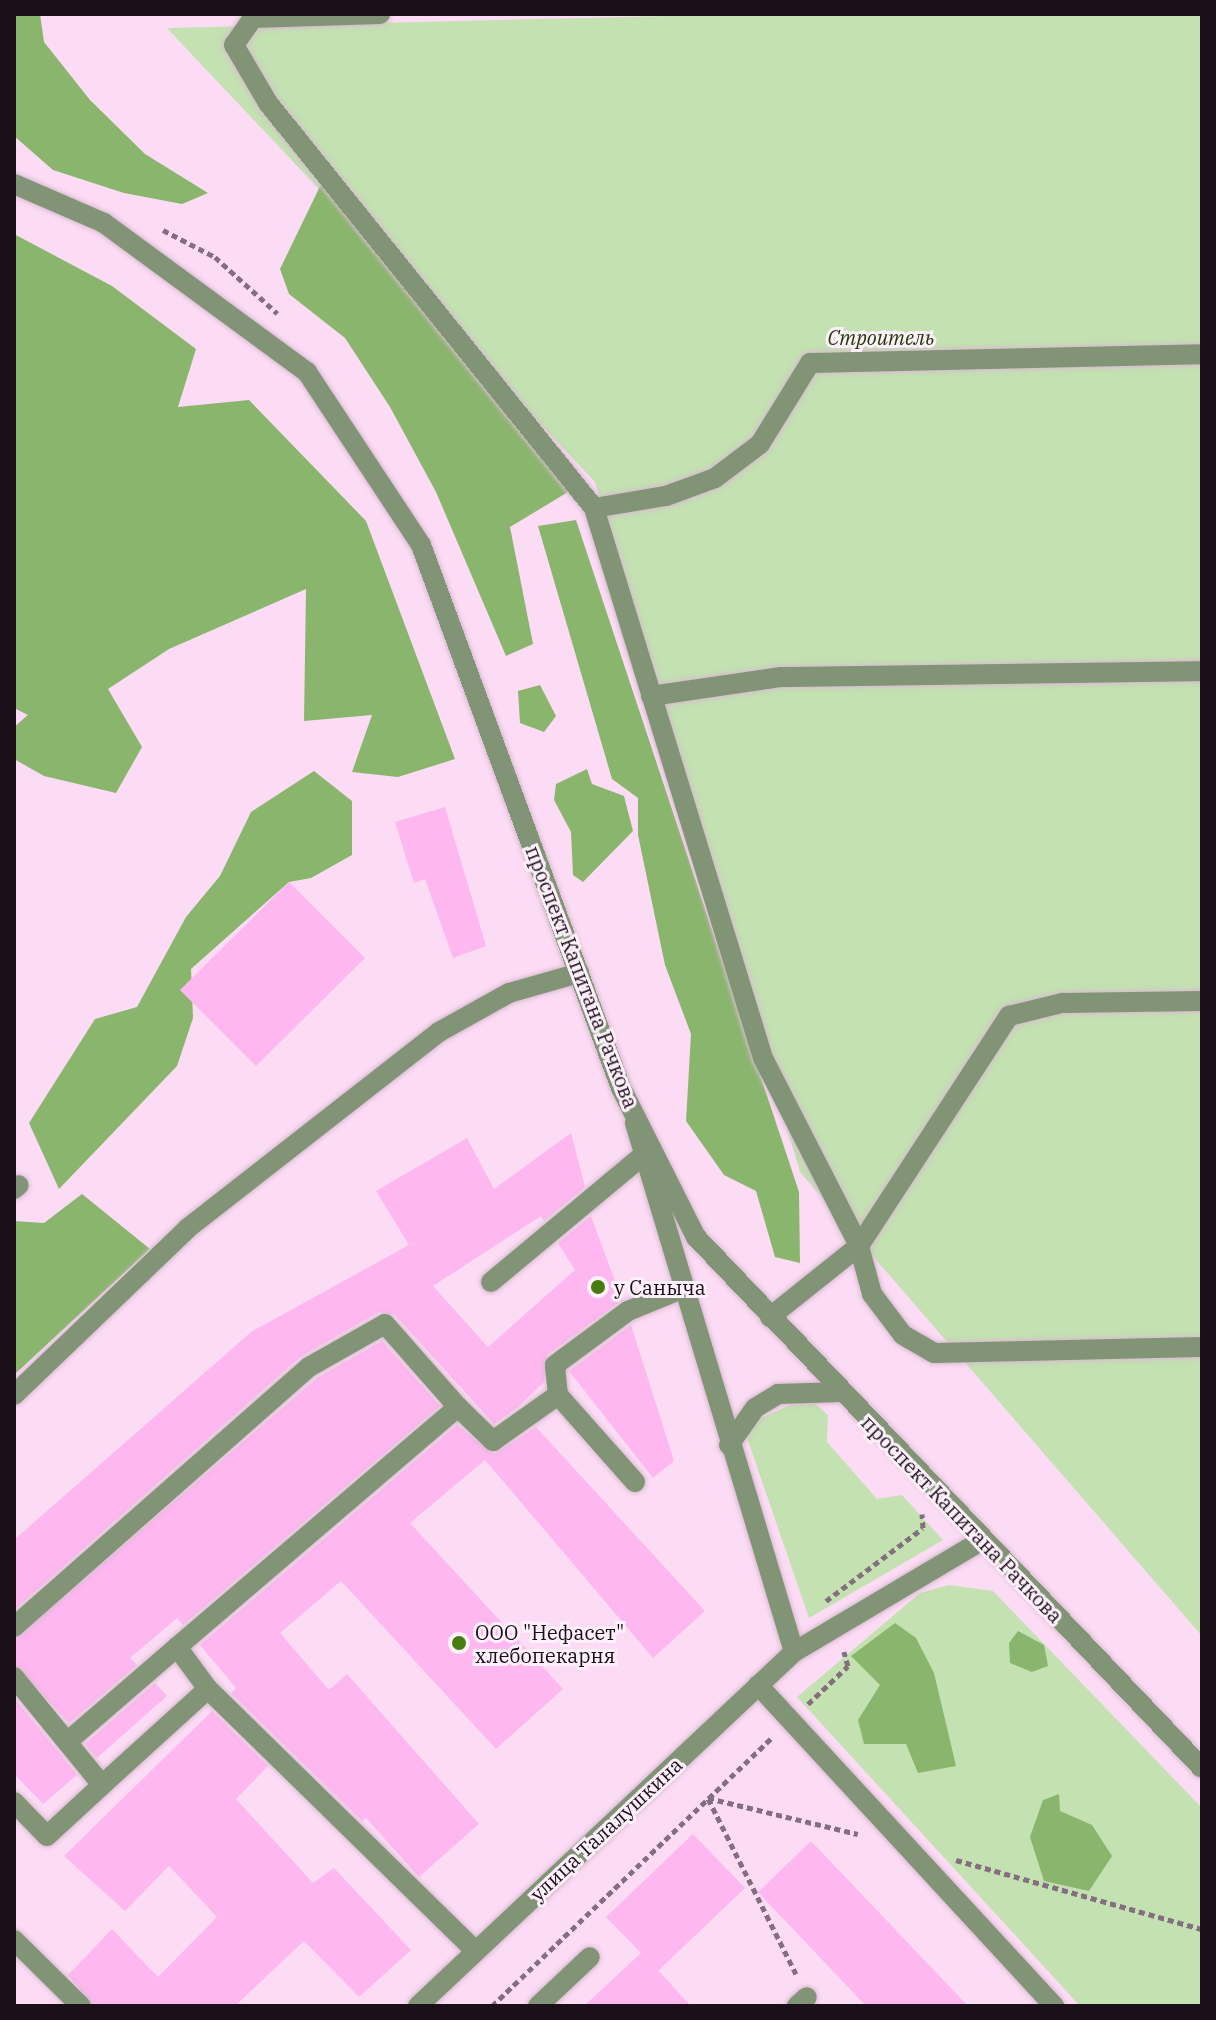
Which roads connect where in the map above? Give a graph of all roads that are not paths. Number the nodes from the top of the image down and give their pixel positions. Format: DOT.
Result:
graph roads {
  1 [pos="380,14"];
  2 [pos="14,184"];
  3 [pos="1202,354"];
  4 [pos="594,508"];
  5 [pos="1202,671"];
  6 [pos="651,696"];
  7 [pos="579,973"];
  8 [pos="1202,1001"];
  9 [pos="631,1108"];
  10 [pos="642,1156"];
  11 [pos="859,1246"];
  12 [pos="491,1282"];
  13 [pos="682,1289"];
  14 [pos="770,1317"];
  15 [pos="1202,1347"];
  16 [pos="842,1392"];
  17 [pos="14,1395"];
  18 [pos="558,1395"];
  19 [pos="458,1407"];
  20 [pos="729,1445"];
  21 [pos="635,1482"];
  22 [pos="981,1541"];
  23 [pos="14,1627"];
  24 [pos="177,1647"];
  25 [pos="794,1652"];
  26 [pos="14,1677"];
  27 [pos="758,1685"];
  28 [pos="208,1689"];
  29 [pos="67,1742"];
  30 [pos="1202,1768"];
  31 [pos="102,1785"];
  32 [pos="14,1802"];
  33 [pos="14,1940"];
  34 [pos="476,1951"];
  35 [pos="590,1957"];
  36 [pos="67,2001"];
  37 [pos="418,2006"];
  38 [pos="538,2006"];
  39 [pos="1054,2006"];
  1 -- 4 [label="street"];
  2 -- 7 [label="street, проспект Капитана Рачкова"];
  3 -- 4 [label="street"];
  4 -- 6 [label="street"];
  5 -- 6 [label="street"];
  6 -- 11 [label="street"];
  7 -- 9 [label="street, проспект Капитана Рачкова"];
  7 -- 17 [label="street"];
  8 -- 11 [label="street"];
  9 -- 10 [label="street"];
  9 -- 14 [label="street, проспект Капитана Рачкова"];
  10 -- 12 [label="street"];
  10 -- 13 [label="street"];
  11 -- 14 [label="street"];
  11 -- 15 [label="street"];
  13 -- 18 [label="street"];
  13 -- 20 [label="street"];
  14 -- 16 [label="street, проспект Капитана Рачкова"];
  16 -- 20 [label="street"];
  16 -- 22 [label="street, проспект Капитана Рачкова"];
  18 -- 19 [label="street"];
  18 -- 21 [label="street"];
  19 -- 23 [label="street"];
  19 -- 24 [label="street"];
  20 -- 25 [label="street"];
  22 -- 25 [label="street, улица Талалушкина"];
  22 -- 30 [label="street, проспект Капитана Рачкова"];
  24 -- 28 [label="street"];
  24 -- 29 [label="street"];
  25 -- 27 [label="street, улица Талалушкина"];
  26 -- 29 [label="street"];
  27 -- 34 [label="street, улица Талалушкина"];
  27 -- 39 [label="street"];
  28 -- 31 [label="street"];
  28 -- 34 [label="street"];
  29 -- 31 [label="street"];
  31 -- 32 [label="street"];
  33 -- 36 [label="street"];
  34 -- 37 [label="street, улица Талалушкина"];
  35 -- 38 [label="street"];
}
